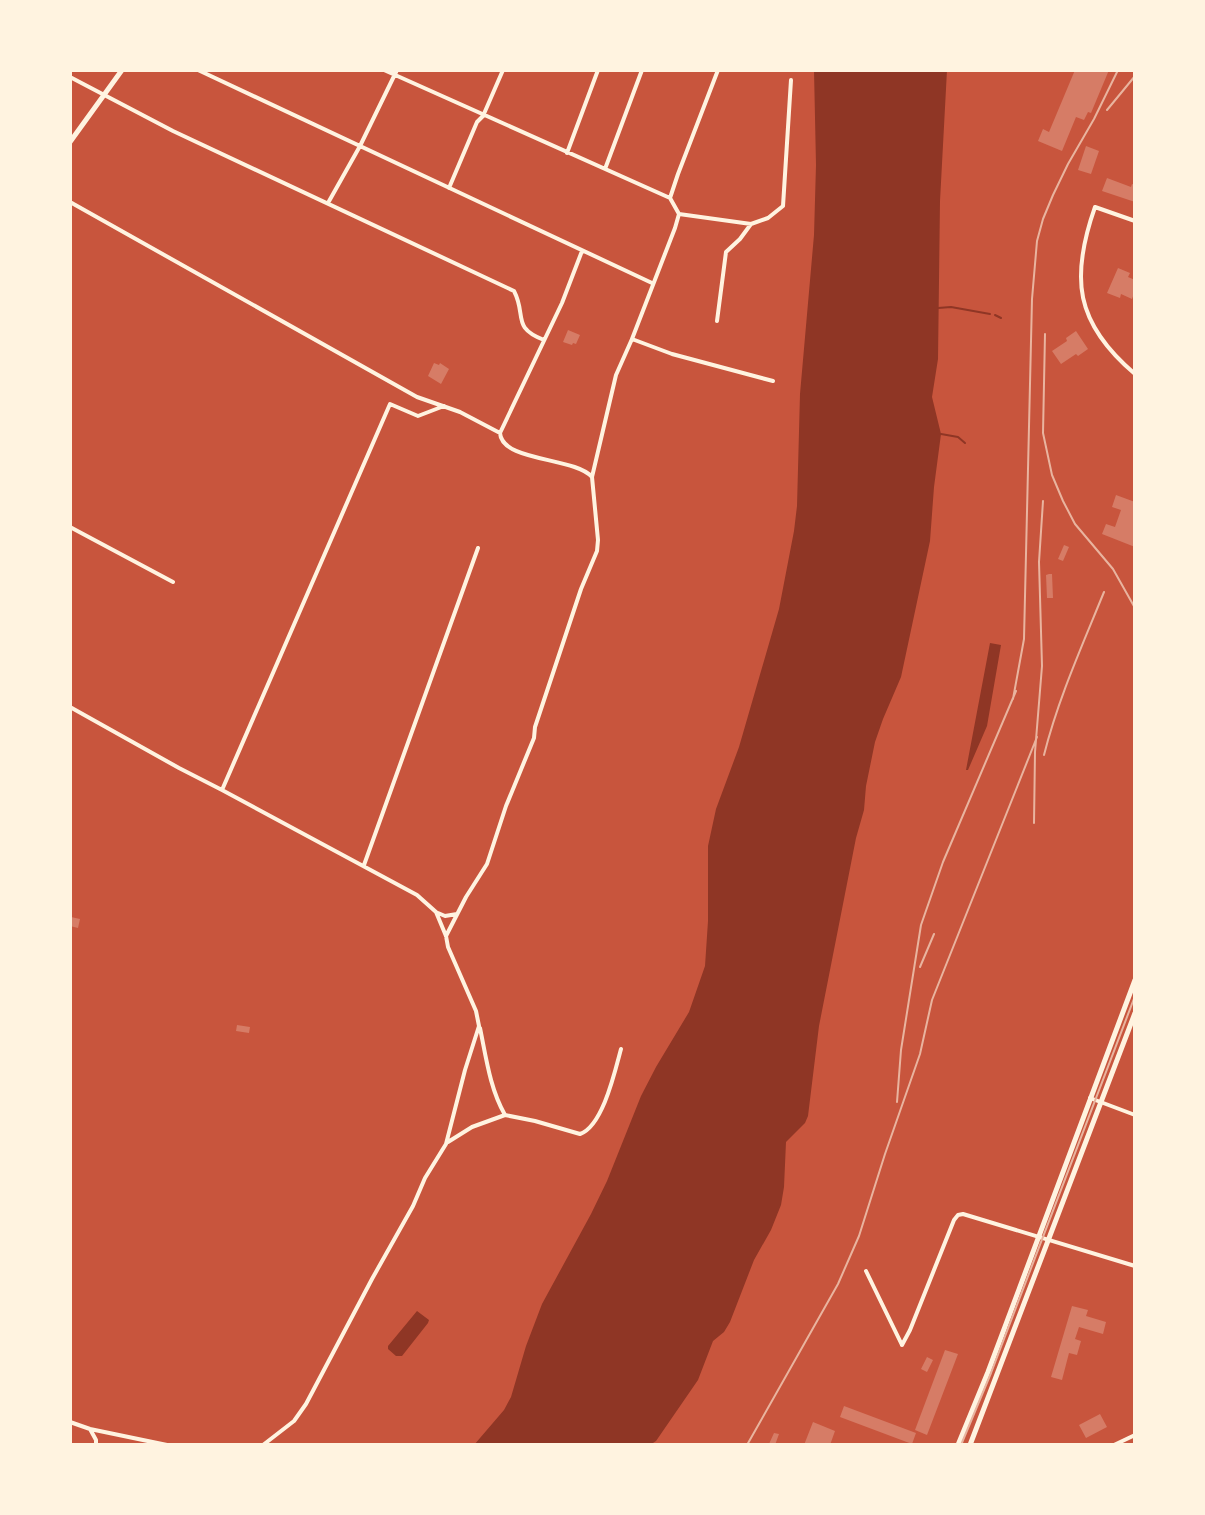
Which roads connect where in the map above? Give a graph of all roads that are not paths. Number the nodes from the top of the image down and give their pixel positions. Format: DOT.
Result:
graph roads {
  1 [pos="122,70"];
  2 [pos="198,70"];
  3 [pos="384,70"];
  4 [pos="503,70"];
  5 [pos="598,70"];
  6 [pos="642,70"];
  7 [pos="718,70"];
  8 [pos="396,73"];
  9 [pos="70,77"];
  10 [pos="791,80"];
  11 [pos="104,95"];
  12 [pos="483,116"];
  13 [pos="70,142"];
  14 [pos="360,146"];
  15 [pos="567,153"];
  16 [pos="605,169"];
  17 [pos="449,188"];
  18 [pos="670,198"];
  19 [pos="70,202"];
  20 [pos="327,204"];
  21 [pos="679,214"];
  22 [pos="1135,221"];
  23 [pos="751,224"];
  24 [pos="582,251"];
  25 [pos="652,283"];
  26 [pos="717,321"];
  27 [pos="632,339"];
  28 [pos="544,340"];
  29 [pos="1135,374"];
  30 [pos="773,381"];
  31 [pos="444,406"];
  32 [pos="500,433"];
  33 [pos="592,477"];
  34 [pos="70,527"];
  35 [pos="478,548"];
  36 [pos="173,582"];
  37 [pos="70,707"];
  38 [pos="222,790"];
  39 [pos="364,865"];
  40 [pos="436,912"];
  41 [pos="457,913"];
  42 [pos="446,936"];
  43 [pos="1135,980"];
  44 [pos="1135,1013"];
  45 [pos="1118,1023"];
  46 [pos="479,1026"];
  47 [pos="1130,1027"];
  48 [pos="621,1049"];
  49 [pos="1090,1098"];
  50 [pos="1101,1102"];
  51 [pos="505,1115"];
  52 [pos="1135,1115"];
  53 [pos="446,1144"];
  54 [pos="1038,1236"];
  55 [pos="1049,1239"];
  56 [pos="1135,1266"];
  57 [pos="866,1271"];
  58 [pos="71,1425"];
  59 [pos="90,1429"];
  60 [pos="1135,1435"];
  61 [pos="96,1445"];
  62 [pos="167,1445"];
  63 [pos="263,1445"];
  64 [pos="958,1445"];
  65 [pos="970,1445"];
  66 [pos="1114,1445"];
  1 -- 11 [label="main road"];
  2 -- 14 [label="street"];
  3 -- 8 [label="street"];
  4 -- 12 [label="street"];
  5 -- 15 [label="street"];
  6 -- 16 [label="street"];
  7 -- 18 [label="street"];
  8 -- 12 [label="street"];
  8 -- 14 [label="street"];
  9 -- 11 [label="street"];
  10 -- 23 [label="street"];
  11 -- 13 [label="main road"];
  11 -- 20 [label="street"];
  12 -- 15 [label="street"];
  12 -- 17 [label="street"];
  14 -- 17 [label="street"];
  14 -- 20 [label="street"];
  15 -- 16 [label="street"];
  16 -- 18 [label="street"];
  17 -- 24 [label="street"];
  18 -- 21 [label="street"];
  19 -- 31 [label="street"];
  20 -- 28 [label="street"];
  21 -- 23 [label="street"];
  21 -- 25 [label="street"];
  22 -- 29 [label="street"];
  23 -- 26 [label="street"];
  24 -- 25 [label="street"];
  24 -- 28 [label="street"];
  25 -- 27 [label="street"];
  27 -- 30 [label="street"];
  27 -- 33 [label="street"];
  28 -- 32 [label="street"];
  31 -- 32 [label="street"];
  31 -- 38 [label="street"];
  32 -- 33 [label="street"];
  33 -- 41 [label="street"];
  34 -- 36 [label="street"];
  35 -- 39 [label="street"];
  37 -- 38 [label="street"];
  38 -- 39 [label="street"];
  39 -- 40 [label="street"];
  40 -- 41 [label="street"];
  40 -- 42 [label="street"];
  41 -- 42 [label="street"];
  42 -- 46 [label="street"];
  43 -- 45 [label="main road"];
  44 -- 47 [label="main road"];
  45 -- 47 [label="street"];
  45 -- 49 [label="main road"];
  46 -- 51 [label="street"];
  46 -- 53 [label="street"];
  47 -- 50 [label="main road"];
  48 -- 51 [label="street"];
  49 -- 50 [label="street"];
  49 -- 54 [label="main road"];
  50 -- 52 [label="street"];
  50 -- 55 [label="main road"];
  51 -- 53 [label="street"];
  53 -- 63 [label="street"];
  54 -- 55 [label="street"];
  54 -- 57 [label="street"];
  54 -- 64 [label="main road"];
  55 -- 56 [label="street"];
  55 -- 65 [label="main road"];
  58 -- 59 [label="street"];
  59 -- 61 [label="street"];
  59 -- 62 [label="street"];
  60 -- 66 [label="street"];
}
